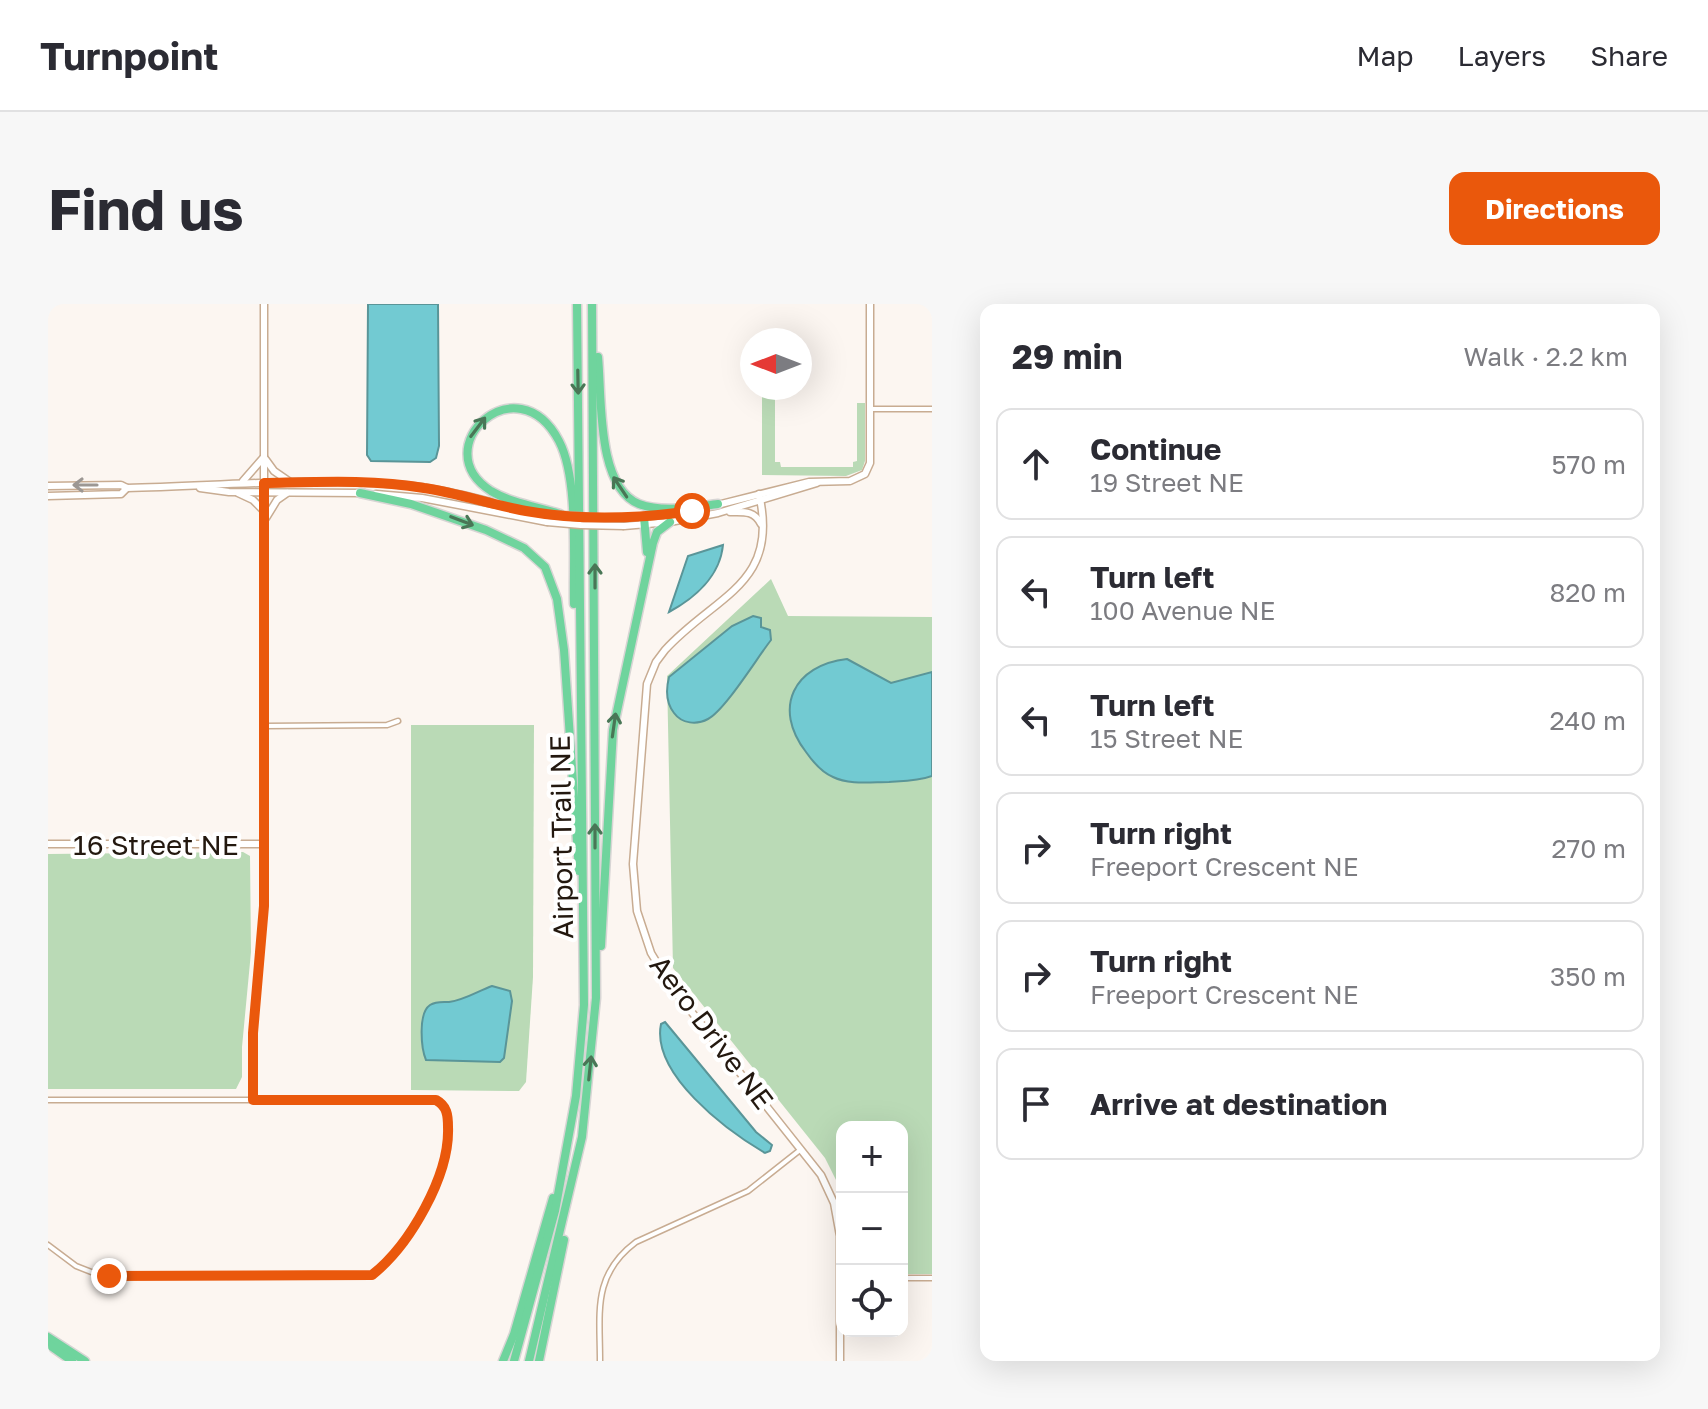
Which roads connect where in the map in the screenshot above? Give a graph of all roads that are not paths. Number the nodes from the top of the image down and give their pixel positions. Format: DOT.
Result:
graph roads {
  1 [pos="264,304"];
  2 [pos="577,304"];
  3 [pos="870,304"];
  4 [pos="592,306"];
  5 [pos="870,409"];
  6 [pos="932,409"];
  7 [pos="264,457"];
  8 [pos="242,483"];
  9 [pos="264,483"];
  10 [pos="291,483"];
  11 [pos="48,486"];
  12 [pos="188,486"];
  13 [pos="127,488"];
  14 [pos="235,492"];
  15 [pos="264,492"];
  16 [pos="290,492"];
  17 [pos="360,493"];
  18 [pos="48,496"];
  19 [pos="760,497"];
  20 [pos="718,509"];
  21 [pos="264,511"];
  22 [pos="547,515"];
  23 [pos="569,517"];
  24 [pos="265,521"];
  25 [pos="645,521"];
  26 [pos="624,522"];
  27 [pos="670,522"];
  28 [pos="763,528"];
  29 [pos="647,569"];
  30 [pos="580,660"];
  31 [pos="398,721"];
  32 [pos="264,726"];
  33 [pos="48,844"];
  34 [pos="264,844"];
  35 [pos="586,979"];
  36 [pos="596,998"];
  37 [pos="576,1096"];
  38 [pos="48,1100"];
  39 [pos="253,1100"];
  40 [pos="582,1137"];
  41 [pos="802,1149"];
  42 [pos="48,1245"];
  43 [pos="841,1265"];
  44 [pos="908,1278"];
  45 [pos="932,1278"];
  46 [pos="48,1337"];
  47 [pos="840,1337"];
  48 [pos="48,1344"];
  49 [pos="72,1361"];
  50 [pos="85,1361"];
  51 [pos="503,1361"];
  52 [pos="514,1361"];
  53 [pos="529,1361"];
  54 [pos="539,1361"];
  55 [pos="600,1361"];
  56 [pos="840,1361"];
  1 -- 7 [label="street"];
  2 -- 30 [label="highway, Airport Trail NE, one-way"];
  3 -- 5 [label="street"];
  20 -- 4 [label="highway, one-way"];
  36 -- 4 [label="highway, Airport Trail NE, one-way"];
  5 -- 6 [label="street"];
  5 -- 19 [label="street"];
  7 -- 8 [label="street"];
  7 -- 9 [label="street"];
  7 -- 10 [label="street"];
  8 -- 9 [label="street"];
  8 -- 12 [label="street"];
  9 -- 10 [label="street"];
  9 -- 15 [label="street"];
  10 -- 22 [label="street"];
  13 -- 11 [label="street, one-way"];
  12 -- 13 [label="street"];
  12 -- 14 [label="street"];
  13 -- 18 [label="street"];
  14 -- 15 [label="street"];
  14 -- 21 [label="street"];
  15 -- 16 [label="street"];
  15 -- 21 [label="street"];
  16 -- 17 [label="street"];
  16 -- 24 [label="street"];
  17 -- 22 [label="street"];
  17 -- 35 [label="highway, one-way"];
  19 -- 20 [label="street"];
  19 -- 28 [label="street, Aero Drive NE"];
  20 -- 25 [label="street"];
  20 -- 27 [label="street"];
  20 -- 28 [label="street"];
  21 -- 24 [label="street"];
  22 -- 23 [label="highway, bridge"];
  22 -- 26 [label="street, bridge"];
  22 -- 30 [label="highway, one-way"];
  23 -- 26 [label="street, bridge"];
  24 -- 32 [label="street"];
  25 -- 26 [label="street"];
  25 -- 27 [label="street"];
  25 -- 29 [label="highway"];
  27 -- 29 [label="highway"];
  28 -- 41 [label="street, Aero Drive NE"];
  36 -- 29 [label="highway, one-way"];
  30 -- 35 [label="highway, Airport Trail NE"];
  31 -- 32 [label="street"];
  32 -- 34 [label="street"];
  33 -- 34 [label="street, 16 Street NE"];
  34 -- 39 [label="street"];
  35 -- 37 [label="highway, Airport Trail NE"];
  40 -- 36 [label="highway, Airport Trail NE, one-way"];
  37 -- 51 [label="highway"];
  37 -- 52 [label="highway, Airport Trail NE"];
  38 -- 39 [label="street"];
  39 -- 42 [label="street"];
  40 -- 53 [label="highway, Airport Trail NE"];
  40 -- 54 [label="highway"];
  41 -- 43 [label="street, Aero Drive NE"];
  41 -- 55 [label="street"];
  44 -- 45 [label="street"];
  46 -- 50 [label="highway"];
  47 -- 56 [label="street, Aero Drive NE"];
  48 -- 49 [label="highway"];
}
